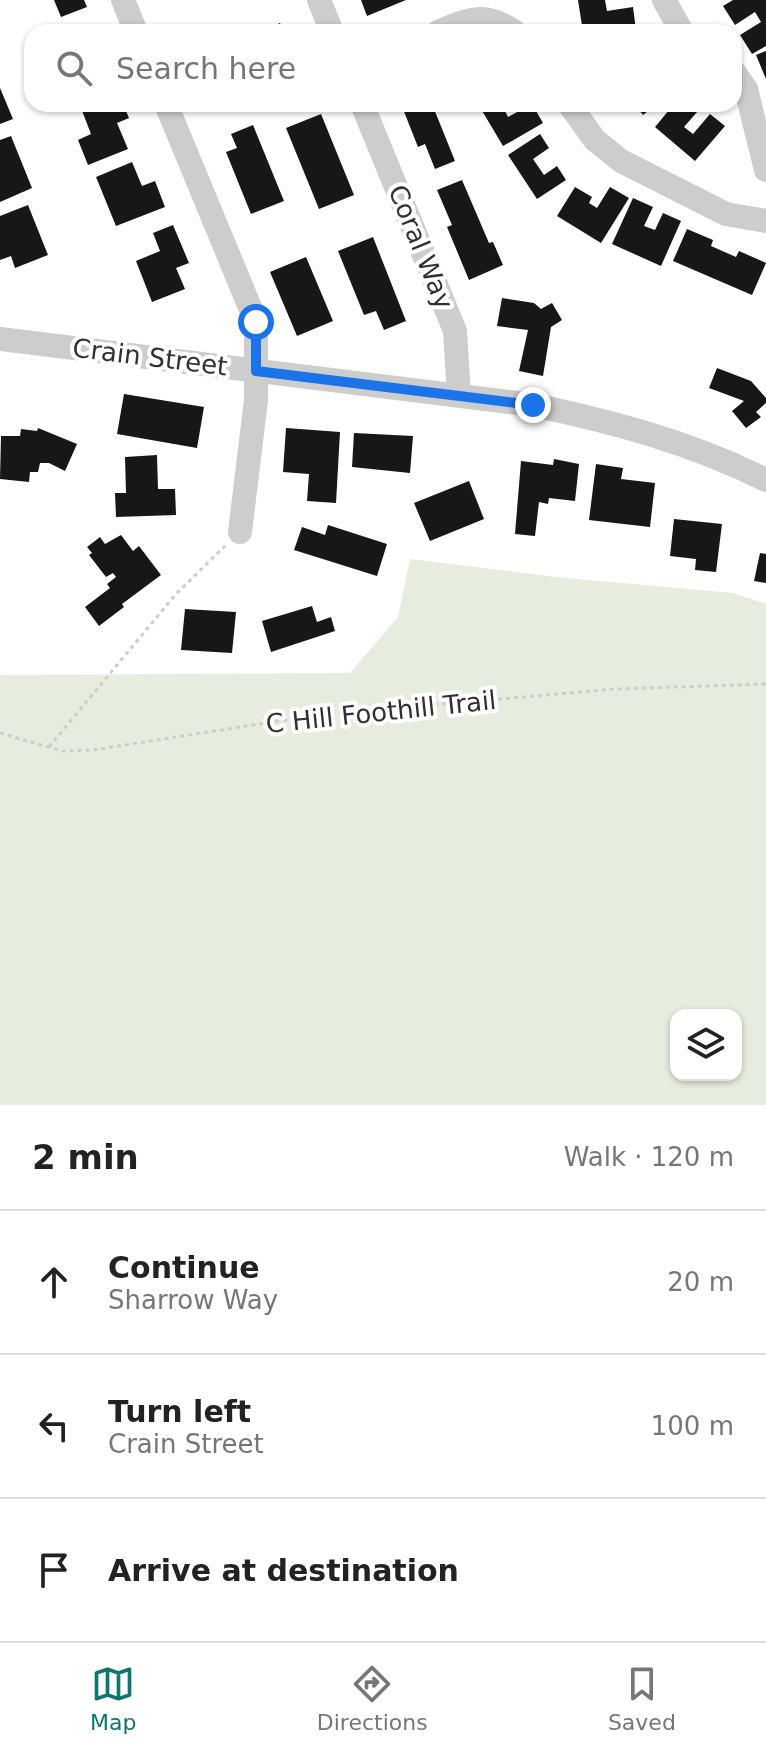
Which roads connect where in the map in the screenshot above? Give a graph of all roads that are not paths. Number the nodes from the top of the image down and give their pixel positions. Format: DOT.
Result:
graph roads {
  1 [pos="123,0"];
  2 [pos="319,0"];
  3 [pos="664,0"];
  4 [pos="133,24"];
  5 [pos="329,24"];
  6 [pos="457,24"];
  7 [pos="502,24"];
  8 [pos="678,24"];
  9 [pos="742,83"];
  10 [pos="169,112"];
  11 [pos="365,112"];
  12 [pos="575,112"];
  13 [pos="766,170"];
  14 [pos="766,221"];
  15 [pos="0,339"];
  16 [pos="256,371"];
  17 [pos="459,395"];
  18 [pos="766,480"];
  19 [pos="240,532"];
  1 -- 4 [label="street"];
  2 -- 5 [label="street"];
  3 -- 8 [label="street"];
  6 -- 7 [label="street"];
  9 -- 13 [label="street"];
  10 -- 16 [label="street"];
  11 -- 17 [label="street, Coral Way"];
  12 -- 14 [label="street"];
  15 -- 16 [label="street, Crain Street"];
  16 -- 17 [label="street, Crain Street"];
  16 -- 19 [label="street"];
  17 -- 18 [label="street, Crain Street"];
}
